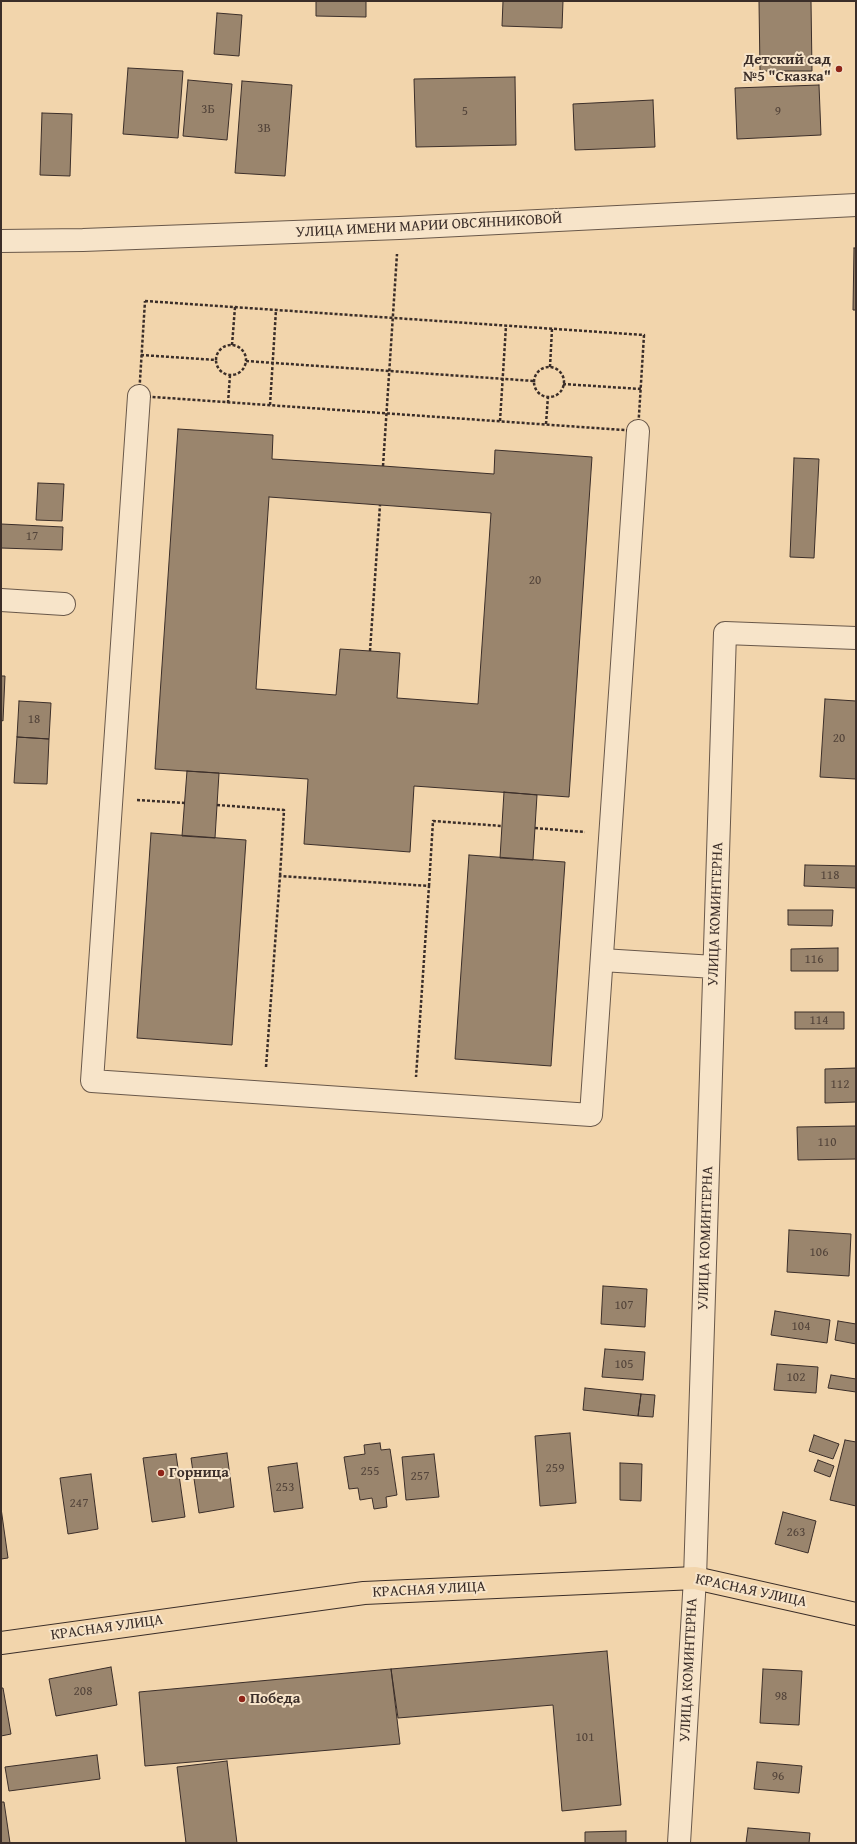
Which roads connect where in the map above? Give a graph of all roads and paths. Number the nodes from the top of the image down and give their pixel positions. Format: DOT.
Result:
graph roads {
  1 [pos="856,205"];
  2 [pos="399,228"];
  3 [pos="1,241"];
  4 [pos="235,307"];
  5 [pos="276,310"];
  6 [pos="393,318"];
  7 [pos="506,326"];
  8 [pos="552,329"];
  9 [pos="232,345"];
  10 [pos="142,355"];
  11 [pos="216,360"];
  12 [pos="246,361"];
  13 [pos="273,363"];
  14 [pos="550,367"];
  15 [pos="389,371"];
  16 [pos="230,375"];
  17 [pos="503,378"];
  18 [pos="534,381"];
  19 [pos="563,384"];
  20 [pos="641,389"];
  21 [pos="138,396"];
  22 [pos="548,396"];
  23 [pos="228,403"];
  24 [pos="270,405"];
  25 [pos="386,414"];
  26 [pos="500,421"];
  27 [pos="546,424"];
  28 [pos="638,431"];
  29 [pos="382,466"];
  30 [pos="380,505"];
  31 [pos="1,600"];
  32 [pos="64,604"];
  33 [pos="856,638"];
  34 [pos="370,651"];
  35 [pos="111,798"];
  36 [pos="184,803"];
  37 [pos="217,805"];
  38 [pos="502,826"];
  39 [pos="535,828"];
  40 [pos="610,834"];
  41 [pos="280,876"];
  42 [pos="429,886"];
  43 [pos="602,960"];
  44 [pos="714,967"];
  45 [pos="265,1093"];
  46 [pos="414,1103"];
  47 [pos="695,1578"];
  48 [pos="856,1614"];
  49 [pos="1,1643"];
  50 [pos="679,1843"];
  1 -- 2 [label="street, УЛИЦА ИМЕНИ МАРИИ ОВСЯННИКОВОЙ"];
  2 -- 3 [label="street, УЛИЦА ИМЕНИ МАРИИ ОВСЯННИКОВОЙ"];
  2 -- 6 [label="path"];
  4 -- 5 [label="path"];
  4 -- 9 [label="path"];
  4 -- 10 [label="path"];
  5 -- 6 [label="path"];
  5 -- 13 [label="path"];
  6 -- 7 [label="path"];
  6 -- 15 [label="path"];
  7 -- 8 [label="path"];
  7 -- 17 [label="path"];
  8 -- 14 [label="path"];
  8 -- 20 [label="path"];
  9 -- 11 [label="path"];
  9 -- 12 [label="path"];
  10 -- 11 [label="path"];
  10 -- 21 [label="path"];
  11 -- 16 [label="path"];
  12 -- 13 [label="path"];
  12 -- 16 [label="path"];
  13 -- 15 [label="path"];
  13 -- 24 [label="path"];
  14 -- 18 [label="path"];
  14 -- 19 [label="path"];
  15 -- 17 [label="path"];
  15 -- 25 [label="path"];
  16 -- 23 [label="path"];
  17 -- 18 [label="path"];
  17 -- 26 [label="path"];
  18 -- 22 [label="path"];
  19 -- 20 [label="path"];
  19 -- 22 [label="path"];
  20 -- 28 [label="path"];
  21 -- 23 [label="path"];
  21 -- 35 [label="street"];
  22 -- 27 [label="path"];
  23 -- 24 [label="path"];
  24 -- 25 [label="path"];
  25 -- 26 [label="path"];
  25 -- 29 [label="path"];
  26 -- 27 [label="path"];
  27 -- 28 [label="path"];
  28 -- 40 [label="street"];
  30 -- 34 [label="path"];
  31 -- 32 [label="street"];
  33 -- 44 [label="street, УЛИЦА КОМИНТЕРНА"];
  35 -- 36 [label="path"];
  35 -- 45 [label="street"];
  37 -- 41 [label="path"];
  38 -- 42 [label="path"];
  39 -- 40 [label="path"];
  40 -- 43 [label="street"];
  41 -- 42 [label="path"];
  41 -- 45 [label="path"];
  42 -- 46 [label="path"];
  43 -- 44 [label="street"];
  43 -- 46 [label="street"];
  44 -- 47 [label="street, УЛИЦА КОМИНТЕРНА"];
  45 -- 46 [label="street"];
  47 -- 48 [label="main road, КРАСНАЯ УЛИЦА"];
  47 -- 49 [label="main road, КРАСНАЯ УЛИЦА"];
  47 -- 50 [label="street, УЛИЦА КОМИНТЕРНА"];
}
